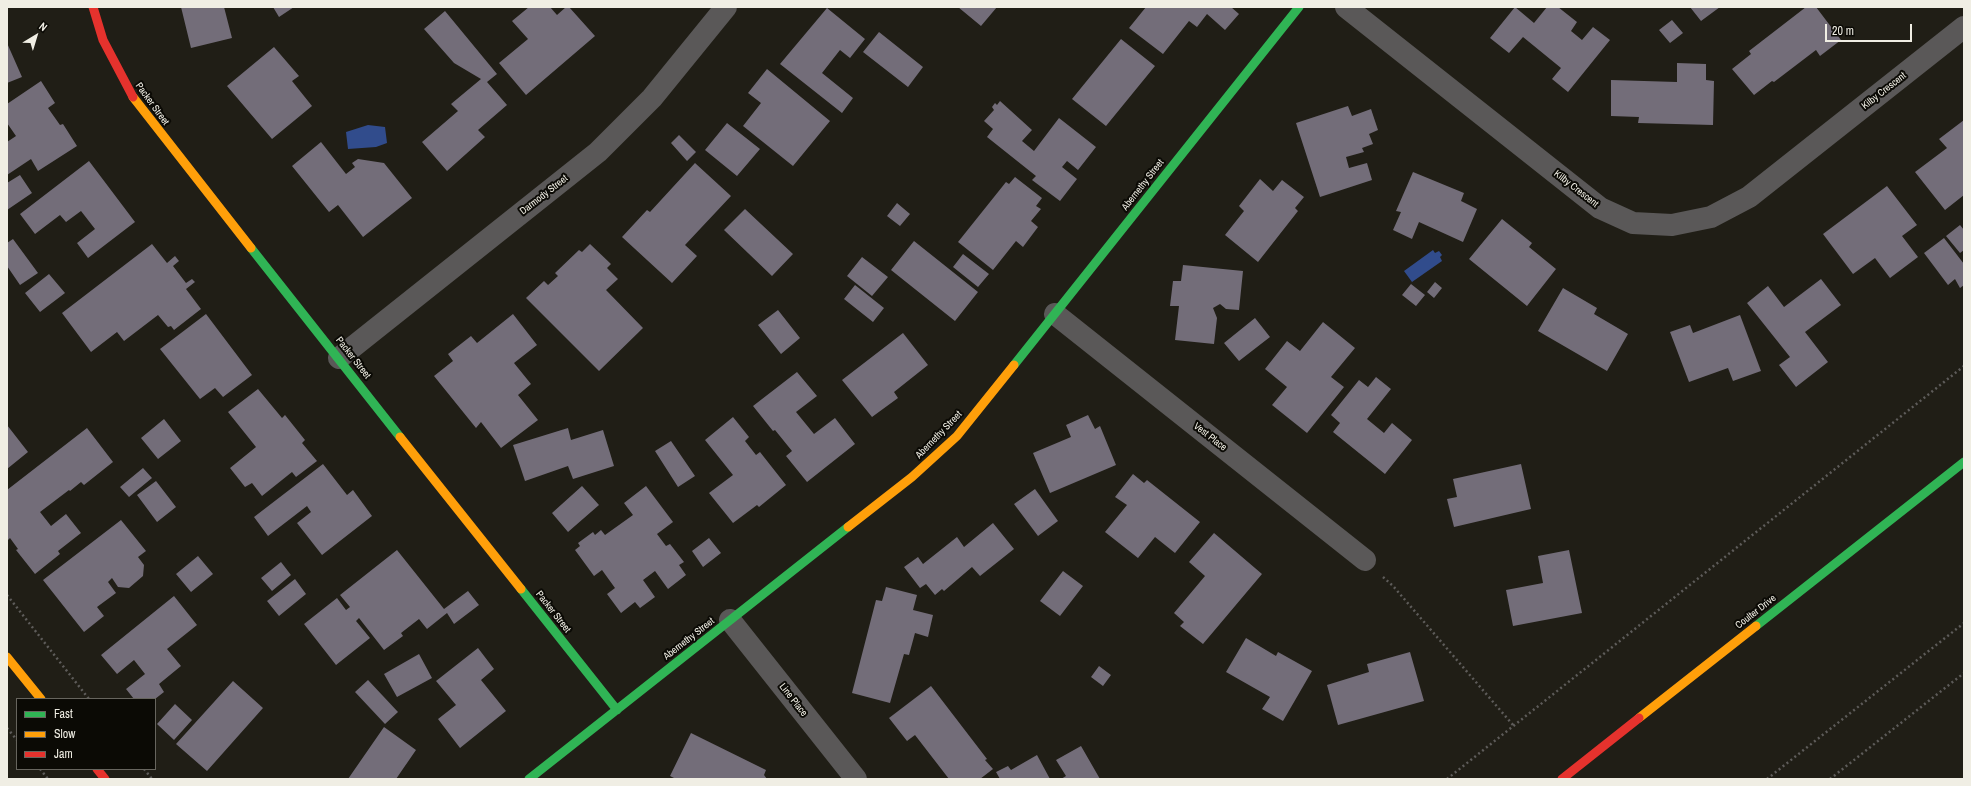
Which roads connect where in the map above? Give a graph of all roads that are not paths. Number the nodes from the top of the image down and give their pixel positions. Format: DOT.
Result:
graph roads {
  1 [pos="94,7"];
  2 [pos="726,7"];
  3 [pos="1299,7"];
  4 [pos="1346,7"];
  5 [pos="1964,27"];
  6 [pos="1055,314"];
  7 [pos="338,358"];
  8 [pos="1964,462"];
  9 [pos="1365,560"];
  10 [pos="730,620"];
  11 [pos="7,657"];
  12 [pos="40,698"];
  13 [pos="617,710"];
  14 [pos="98,770"];
  15 [pos="105,779"];
  16 [pos="529,779"];
  17 [pos="856,779"];
  18 [pos="1562,779"];
  1 -- 7 [label="street, Packer Street"];
  2 -- 7 [label="street, Darmody Street"];
  3 -- 6 [label="street, Abernethy Street"];
  4 -- 5 [label="street, Kilby Crescent"];
  6 -- 9 [label="street, Vest Place"];
  6 -- 10 [label="street, Abernethy Street"];
  7 -- 13 [label="street, Packer Street"];
  8 -- 18 [label="street, Coulter Drive"];
  10 -- 13 [label="street, Abernethy Street"];
  10 -- 17 [label="street, Line Place"];
  11 -- 12 [label="street"];
  13 -- 16 [label="street, Abernethy Street"];
  14 -- 15 [label="street"];
}
